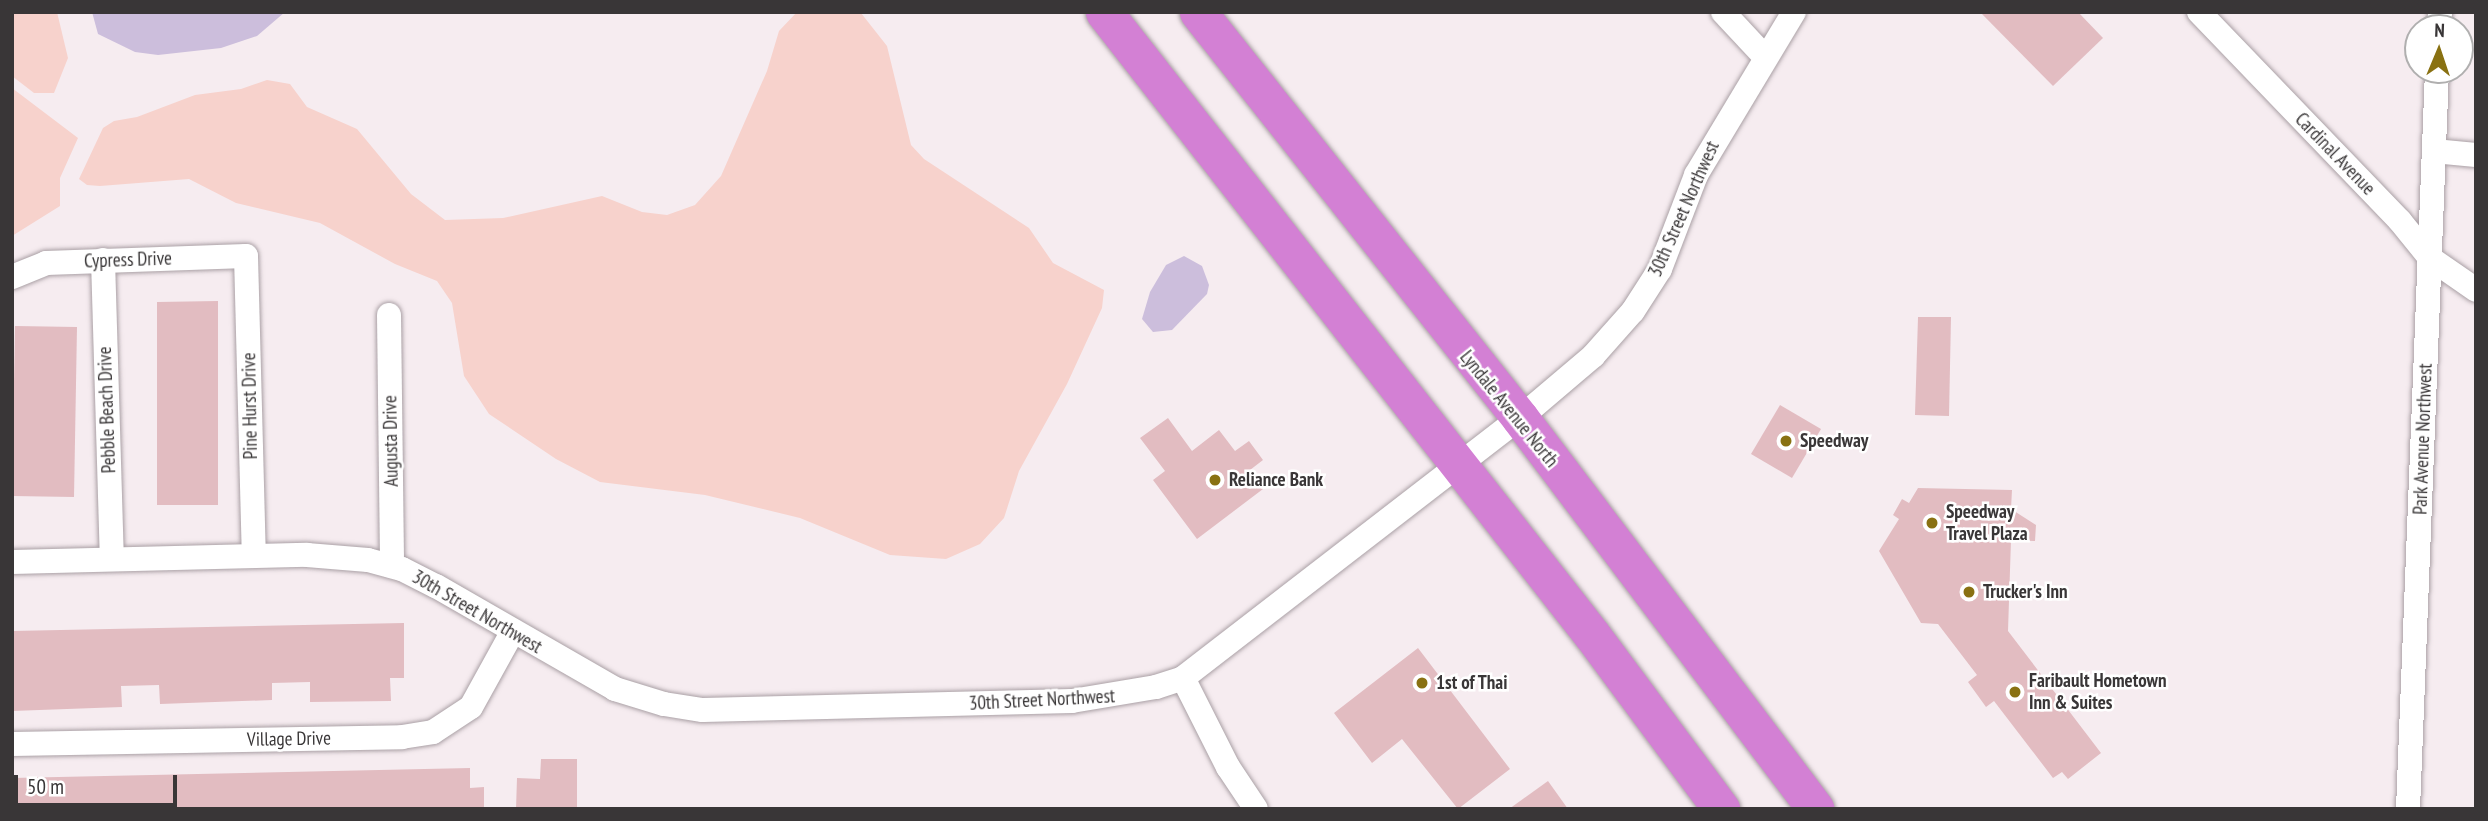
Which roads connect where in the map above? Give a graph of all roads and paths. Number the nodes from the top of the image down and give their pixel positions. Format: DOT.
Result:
graph roads {
  1 [pos="1104,12"];
  2 [pos="1198,12"];
  3 [pos="1723,12"];
  4 [pos="1794,12"];
  5 [pos="2199,12"];
  6 [pos="1765,57"];
  7 [pos="2436,84"];
  8 [pos="2434,151"];
  9 [pos="2476,155"];
  10 [pos="246,256"];
  11 [pos="2430,258"];
  12 [pos="103,260"];
  13 [pos="12,277"];
  14 [pos="2476,290"];
  15 [pos="389,315"];
  16 [pos="1520,418"];
  17 [pos="1458,465"];
  18 [pos="254,556"];
  19 [pos="112,559"];
  20 [pos="12,562"];
  21 [pos="392,566"];
  22 [pos="513,631"];
  23 [pos="1183,678"];
  24 [pos="12,744"];
  25 [pos="1256,809"];
  26 [pos="1721,809"];
  27 [pos="1816,809"];
  28 [pos="2408,809"];
  1 -- 17 [label="highway"];
  2 -- 16 [label="highway, Lyndale Avenue North"];
  3 -- 6 [label="street"];
  4 -- 6 [label="street, 30th Street Northwest"];
  5 -- 11 [label="street, Cardinal Avenue"];
  6 -- 16 [label="street, 30th Street Northwest"];
  7 -- 8 [label="street, Park Avenue Northwest"];
  8 -- 9 [label="street"];
  8 -- 11 [label="street, Park Avenue Northwest"];
  10 -- 12 [label="street, Cypress Drive"];
  10 -- 18 [label="street, Pine Hurst Drive"];
  11 -- 14 [label="street, Cardinal Avenue"];
  11 -- 28 [label="street, Park Avenue Northwest"];
  12 -- 13 [label="street, Cypress Drive"];
  12 -- 19 [label="street, Pebble Beach Drive"];
  15 -- 21 [label="street, Augusta Drive"];
  16 -- 17 [label="street, 30th Street Northwest"];
  16 -- 27 [label="highway, Lyndale Avenue North"];
  17 -- 23 [label="street, 30th Street Northwest"];
  17 -- 26 [label="highway"];
  18 -- 19 [label="street, 30th Street Northwest"];
  18 -- 21 [label="street, 30th Street Northwest"];
  19 -- 20 [label="street, 30th Street Northwest"];
  21 -- 22 [label="street, 30th Street Northwest"];
  22 -- 23 [label="street, 30th Street Northwest"];
  22 -- 24 [label="street, Village Drive"];
  23 -- 25 [label="street"];
}
